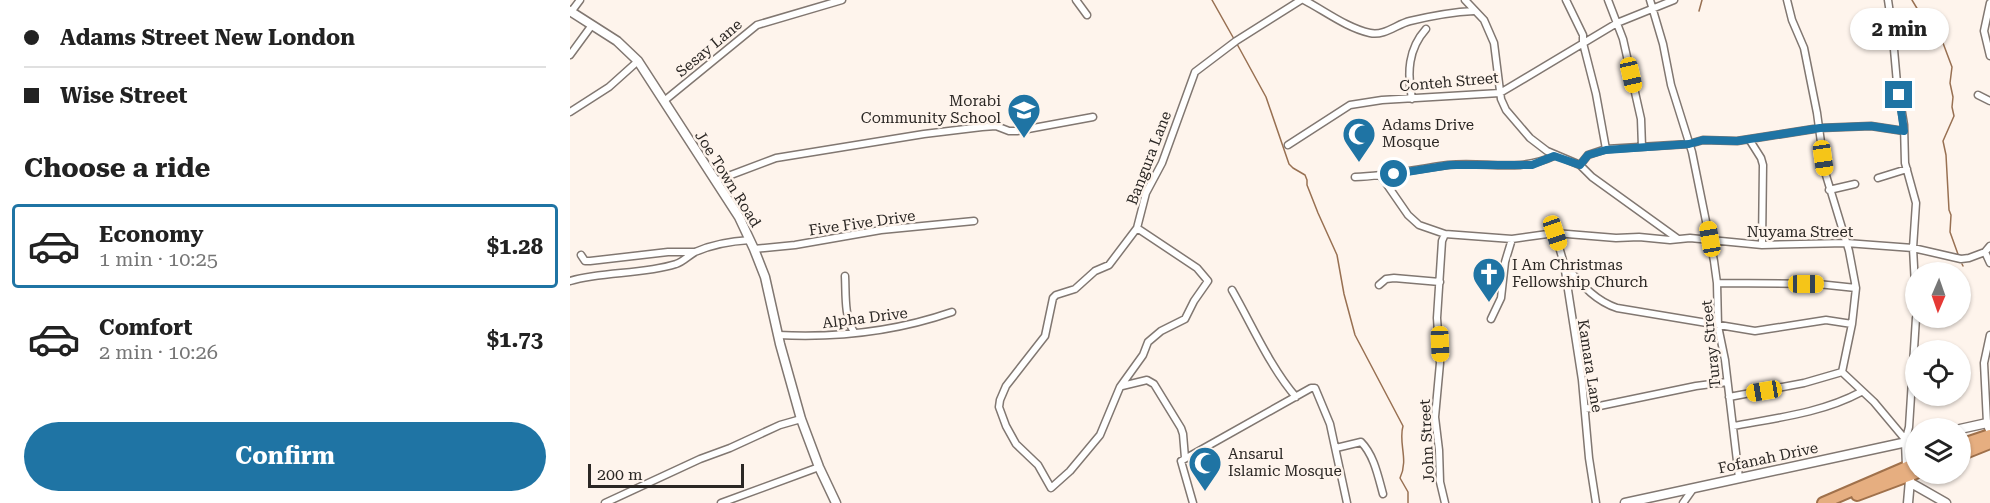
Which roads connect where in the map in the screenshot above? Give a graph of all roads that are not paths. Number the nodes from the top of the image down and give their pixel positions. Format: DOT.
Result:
graph roads {
  1 [pos="580,0"];
  2 [pos="843,0"];
  3 [pos="1076,0"];
  4 [pos="1302,0"];
  5 [pos="1465,0"];
  6 [pos="1566,0"];
  7 [pos="1608,0"];
  8 [pos="1650,0"];
  9 [pos="1674,0"];
  10 [pos="1787,0"];
  11 [pos="1888,0"];
  12 [pos="1990,3"];
  13 [pos="1652,9"];
  14 [pos="1474,10"];
  15 [pos="570,12"];
  16 [pos="1087,15"];
  17 [pos="1617,23"];
  18 [pos="592,25"];
  19 [pos="1426,29"];
  20 [pos="1583,43"];
  21 [pos="570,55"];
  22 [pos="1990,56"];
  23 [pos="638,61"];
  24 [pos="1500,93"];
  25 [pos="1978,95"];
  26 [pos="1412,99"];
  27 [pos="664,101"];
  28 [pos="1990,101"];
  29 [pos="570,112"];
  30 [pos="1093,117"];
  31 [pos="1820,128"];
  32 [pos="1904,131"];
  33 [pos="1749,139"];
  34 [pos="1288,144"];
  35 [pos="1689,144"];
  36 [pos="1642,147"];
  37 [pos="1606,150"];
  38 [pos="1554,156"];
  39 [pos="1580,165"];
  40 [pos="1907,169"];
  41 [pos="1381,176"];
  42 [pos="1355,177"];
  43 [pos="1878,178"];
  44 [pos="715,181"];
  45 [pos="1855,184"];
  46 [pos="1829,190"];
  47 [pos="974,221"];
  48 [pos="1137,228"];
  49 [pos="1555,233"];
  50 [pos="1445,234"];
  51 [pos="1512,239"];
  52 [pos="1679,239"];
  53 [pos="1710,239"];
  54 [pos="750,240"];
  55 [pos="1846,243"];
  56 [pos="1762,245"];
  57 [pos="1990,246"];
  58 [pos="1913,248"];
  59 [pos="754,249"];
  60 [pos="695,252"];
  61 [pos="1985,252"];
  62 [pos="581,255"];
  63 [pos="1914,262"];
  64 [pos="1990,263"];
  65 [pos="1564,264"];
  66 [pos="844,276"];
  67 [pos="570,281"];
  68 [pos="1440,282"];
  69 [pos="1717,283"];
  70 [pos="1379,285"];
  71 [pos="1856,288"];
  72 [pos="1233,290"];
  73 [pos="952,312"];
  74 [pos="1491,319"];
  75 [pos="1852,324"];
  76 [pos="1718,326"];
  77 [pos="1915,328"];
  78 [pos="854,332"];
  79 [pos="778,335"];
  80 [pos="1990,335"];
  81 [pos="1842,372"];
  82 [pos="1727,382"];
  83 [pos="1120,387"];
  84 [pos="1861,392"];
  85 [pos="1296,397"];
  86 [pos="1729,397"];
  87 [pos="1585,409"];
  88 [pos="1910,418"];
  89 [pos="801,419"];
  90 [pos="1733,426"];
  91 [pos="1971,429"];
  92 [pos="1989,429"];
  93 [pos="1971,439"];
  94 [pos="1905,441"];
  95 [pos="1990,443"];
  96 [pos="1336,448"];
  97 [pos="1971,451"];
  98 [pos="1185,458"];
  99 [pos="819,467"];
  100 [pos="1905,474"];
  101 [pos="1905,475"];
  102 [pos="1739,478"];
  103 [pos="1910,484"];
  104 [pos="1925,484"];
  105 [pos="1693,489"];
  106 [pos="1383,494"];
  107 [pos="605,503"];
  108 [pos="721,503"];
  109 [pos="836,503"];
  110 [pos="1193,503"];
  111 [pos="1347,503"];
  112 [pos="1445,503"];
  113 [pos="1596,503"];
  114 [pos="1625,503"];
  115 [pos="1683,503"];
  116 [pos="1823,503"];
  117 [pos="1837,503"];
  118 [pos="1908,503"];
  119 [pos="1946,503"];
  1 -- 15 [label="street"];
  2 -- 27 [label="street, Sesay Lane"];
  3 -- 16 [label="street"];
  4 -- 14 [label="street"];
  4 -- 48 [label="street, Bangura Lane"];
  5 -- 14 [label="street"];
  6 -- 20 [label="street"];
  7 -- 17 [label="street"];
  8 -- 13 [label="street, Turay Street"];
  9 -- 13 [label="street, Conteh Street"];
  10 -- 31 [label="street"];
  11 -- 32 [label="street"];
  12 -- 22 [label="street"];
  13 -- 17 [label="street, Conteh Street"];
  13 -- 35 [label="street, Turay Street"];
  14 -- 24 [label="street"];
  15 -- 18 [label="street, Joe Town Road"];
  17 -- 20 [label="street, Conteh Street"];
  17 -- 36 [label="street"];
  18 -- 21 [label="street"];
  18 -- 23 [label="street, Joe Town Road"];
  19 -- 26 [label="street"];
  20 -- 24 [label="street, Conteh Street"];
  20 -- 37 [label="street"];
  23 -- 27 [label="street, Joe Town Road"];
  23 -- 29 [label="street"];
  24 -- 26 [label="street, Conteh Street"];
  24 -- 38 [label="street"];
  25 -- 28 [label="street"];
  26 -- 34 [label="street, Conteh Street"];
  27 -- 44 [label="street, Joe Town Road"];
  30 -- 44 [label="street"];
  31 -- 32 [label="street"];
  31 -- 33 [label="street"];
  31 -- 46 [label="street"];
  32 -- 40 [label="street"];
  33 -- 35 [label="street"];
  33 -- 56 [label="street"];
  35 -- 36 [label="street"];
  35 -- 53 [label="street, Turay Street"];
  36 -- 37 [label="street"];
  37 -- 39 [label="street"];
  38 -- 39 [label="street"];
  38 -- 41 [label="street"];
  39 -- 52 [label="street"];
  40 -- 43 [label="street"];
  40 -- 58 [label="street"];
  41 -- 42 [label="street"];
  41 -- 50 [label="street, Nuyama Street"];
  44 -- 54 [label="street, Joe Town Road"];
  45 -- 46 [label="street"];
  46 -- 55 [label="street"];
  47 -- 59 [label="street, Five Five Drive"];
  48 -- 83 [label="street"];
  48 -- 83 [label="street, Bangura Lane"];
  49 -- 51 [label="street, Nuyama Street"];
  49 -- 52 [label="street, Nuyama Street"];
  49 -- 65 [label="street, Kamara Lane"];
  50 -- 51 [label="street, Nuyama Street"];
  50 -- 68 [label="street, John Street"];
  51 -- 74 [label="street"];
  52 -- 53 [label="street, Nuyama Street"];
  53 -- 56 [label="street, Nuyama Street"];
  53 -- 69 [label="street, Turay Street"];
  54 -- 59 [label="street, Joe Town Road"];
  54 -- 60 [label="street"];
  55 -- 56 [label="street, Nuyama Street"];
  55 -- 58 [label="street, Nuyama Street"];
  55 -- 71 [label="street"];
  57 -- 61 [label="street"];
  58 -- 61 [label="street, Nuyama Street"];
  58 -- 63 [label="street"];
  59 -- 79 [label="street, Joe Town Road"];
  60 -- 62 [label="street"];
  60 -- 67 [label="street"];
  61 -- 64 [label="street"];
  65 -- 76 [label="street"];
  65 -- 87 [label="street, Kamara Lane"];
  66 -- 78 [label="street"];
  68 -- 70 [label="street"];
  68 -- 112 [label="street, John Street"];
  69 -- 71 [label="street"];
  69 -- 76 [label="street, Turay Street"];
  71 -- 75 [label="street"];
  72 -- 85 [label="street"];
  73 -- 78 [label="street, Alpha Drive"];
  75 -- 76 [label="street"];
  75 -- 81 [label="street"];
  76 -- 82 [label="street, Turay Street"];
  77 -- 88 [label="street"];
  78 -- 79 [label="street, Alpha Drive"];
  79 -- 89 [label="street, Joe Town Road"];
  80 -- 92 [label="street"];
  81 -- 84 [label="street"];
  81 -- 86 [label="street"];
  82 -- 86 [label="street, Turay Street"];
  82 -- 87 [label="street"];
  83 -- 98 [label="street"];
  84 -- 90 [label="street"];
  84 -- 94 [label="street"];
  85 -- 96 [label="street"];
  85 -- 98 [label="street"];
  86 -- 90 [label="street, Turay Street"];
  87 -- 113 [label="street, Kamara Lane"];
  89 -- 99 [label="street, Joe Town Road"];
  89 -- 107 [label="street"];
  90 -- 102 [label="street, Turay Street"];
  91 -- 92 [label="street"];
  92 -- 93 [label="highway"];
  94 -- 102 [label="street, Fofanah Drive"];
  95 -- 97 [label="highway"];
  96 -- 106 [label="street"];
  96 -- 111 [label="street"];
  98 -- 110 [label="street"];
  99 -- 108 [label="street"];
  99 -- 109 [label="street, Joe Town Road"];
  100 -- 116 [label="highway"];
  101 -- 117 [label="highway"];
  102 -- 105 [label="street, Fofanah Drive"];
  103 -- 118 [label="street"];
  104 -- 119 [label="street"];
  105 -- 114 [label="street, Fofanah Drive"];
  105 -- 115 [label="street"];
}
